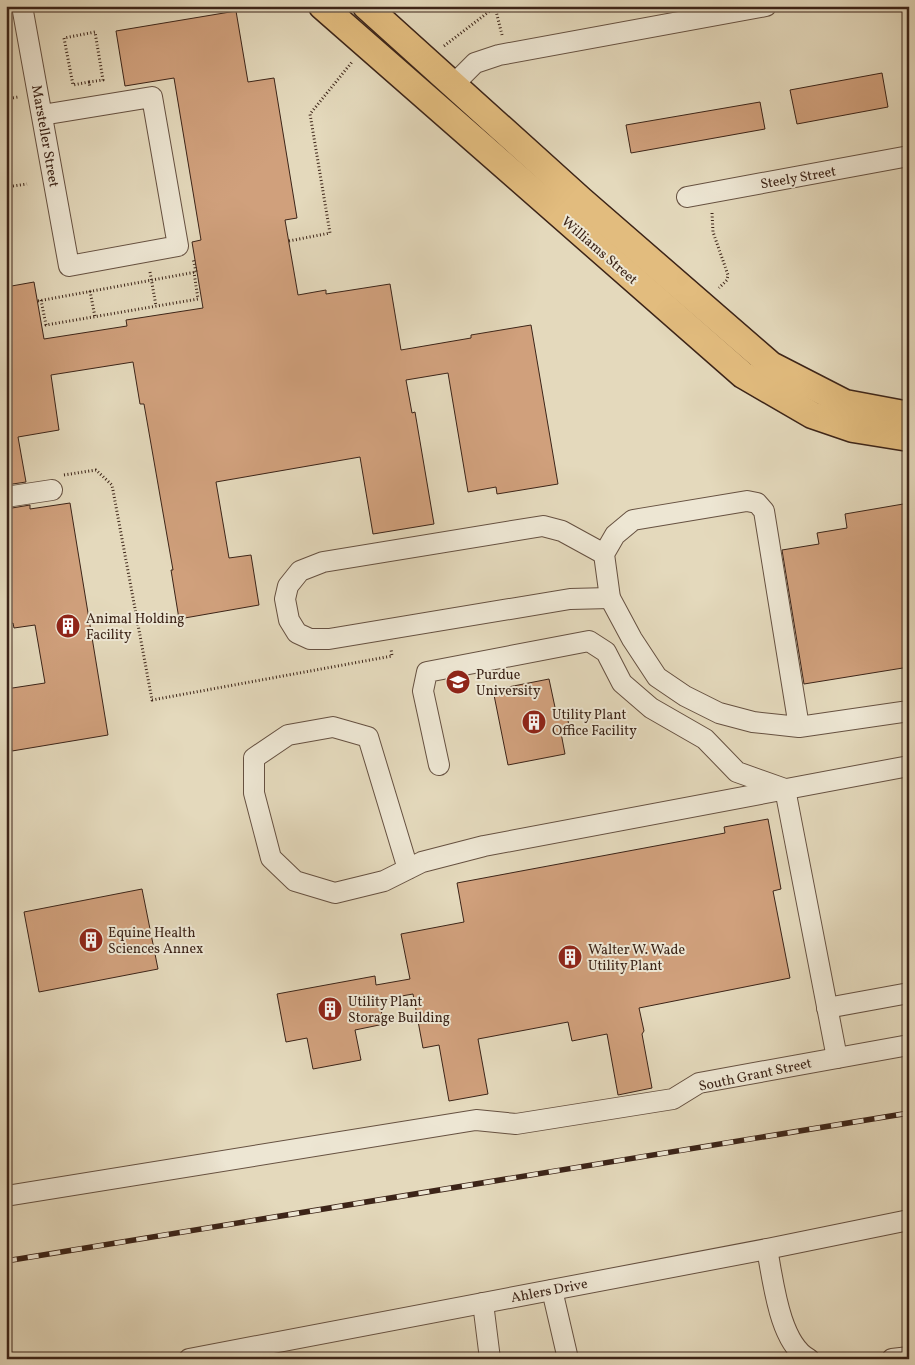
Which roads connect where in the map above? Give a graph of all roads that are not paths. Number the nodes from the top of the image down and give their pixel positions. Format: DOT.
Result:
graph roads {
  1 [pos="22,6"];
  2 [pos="322,6"];
  3 [pos="366,6"];
  4 [pos="766,6"];
  5 [pos="453,85"];
  6 [pos="42,115"];
  7 [pos="909,156"];
  8 [pos="687,197"];
  9 [pos="909,415"];
  10 [pos="909,438"];
  11 [pos="56,483"];
  12 [pos="6,497"];
  13 [pos="604,554"];
  14 [pos="610,598"];
  15 [pos="909,711"];
  16 [pos="719,713"];
  17 [pos="799,727"];
  18 [pos="705,739"];
  19 [pos="439,765"];
  20 [pos="909,766"];
  21 [pos="785,789"];
  22 [pos="408,869"];
  23 [pos="909,993"];
  24 [pos="827,1008"];
  25 [pos="909,1045"];
  26 [pos="837,1058"];
  27 [pos="6,1196"];
  28 [pos="909,1220"];
  29 [pos="767,1249"];
  30 [pos="552,1290"];
  31 [pos="483,1303"];
  32 [pos="909,1356"];
  33 [pos="189,1359"];
  34 [pos="490,1359"];
  35 [pos="568,1359"];
  36 [pos="809,1359"];
  37 [pos="892,1359"];
  1 -- 6 [label="street, Marsteller Street"];
  2 -- 10 [label="main road, Williams Street"];
  3 -- 5 [label="main road, Williams Street"];
  4 -- 5 [label="street"];
  5 -- 9 [label="main road, Williams Street"];
  6 -- 6 [label="street, Marsteller Street"];
  7 -- 8 [label="street, Steely Street"];
  11 -- 12 [label="street"];
  13 -- 14 [label="street"];
  13 -- 14 [label="street"];
  13 -- 17 [label="street"];
  14 -- 16 [label="street"];
  15 -- 17 [label="street"];
  16 -- 17 [label="street"];
  16 -- 18 [label="street"];
  18 -- 19 [label="street"];
  18 -- 21 [label="street"];
  20 -- 21 [label="street"];
  21 -- 22 [label="street"];
  21 -- 24 [label="street"];
  22 -- 22 [label="street"];
  23 -- 24 [label="street"];
  24 -- 26 [label="street"];
  25 -- 26 [label="street, South Grant Street"];
  26 -- 27 [label="street, South Grant Street"];
  28 -- 29 [label="street, Ahlers Drive"];
  29 -- 30 [label="street, Ahlers Drive"];
  29 -- 36 [label="street"];
  30 -- 31 [label="street, Ahlers Drive"];
  30 -- 35 [label="street"];
  31 -- 33 [label="street, Ahlers Drive"];
  31 -- 34 [label="street"];
  32 -- 37 [label="street"];
}
